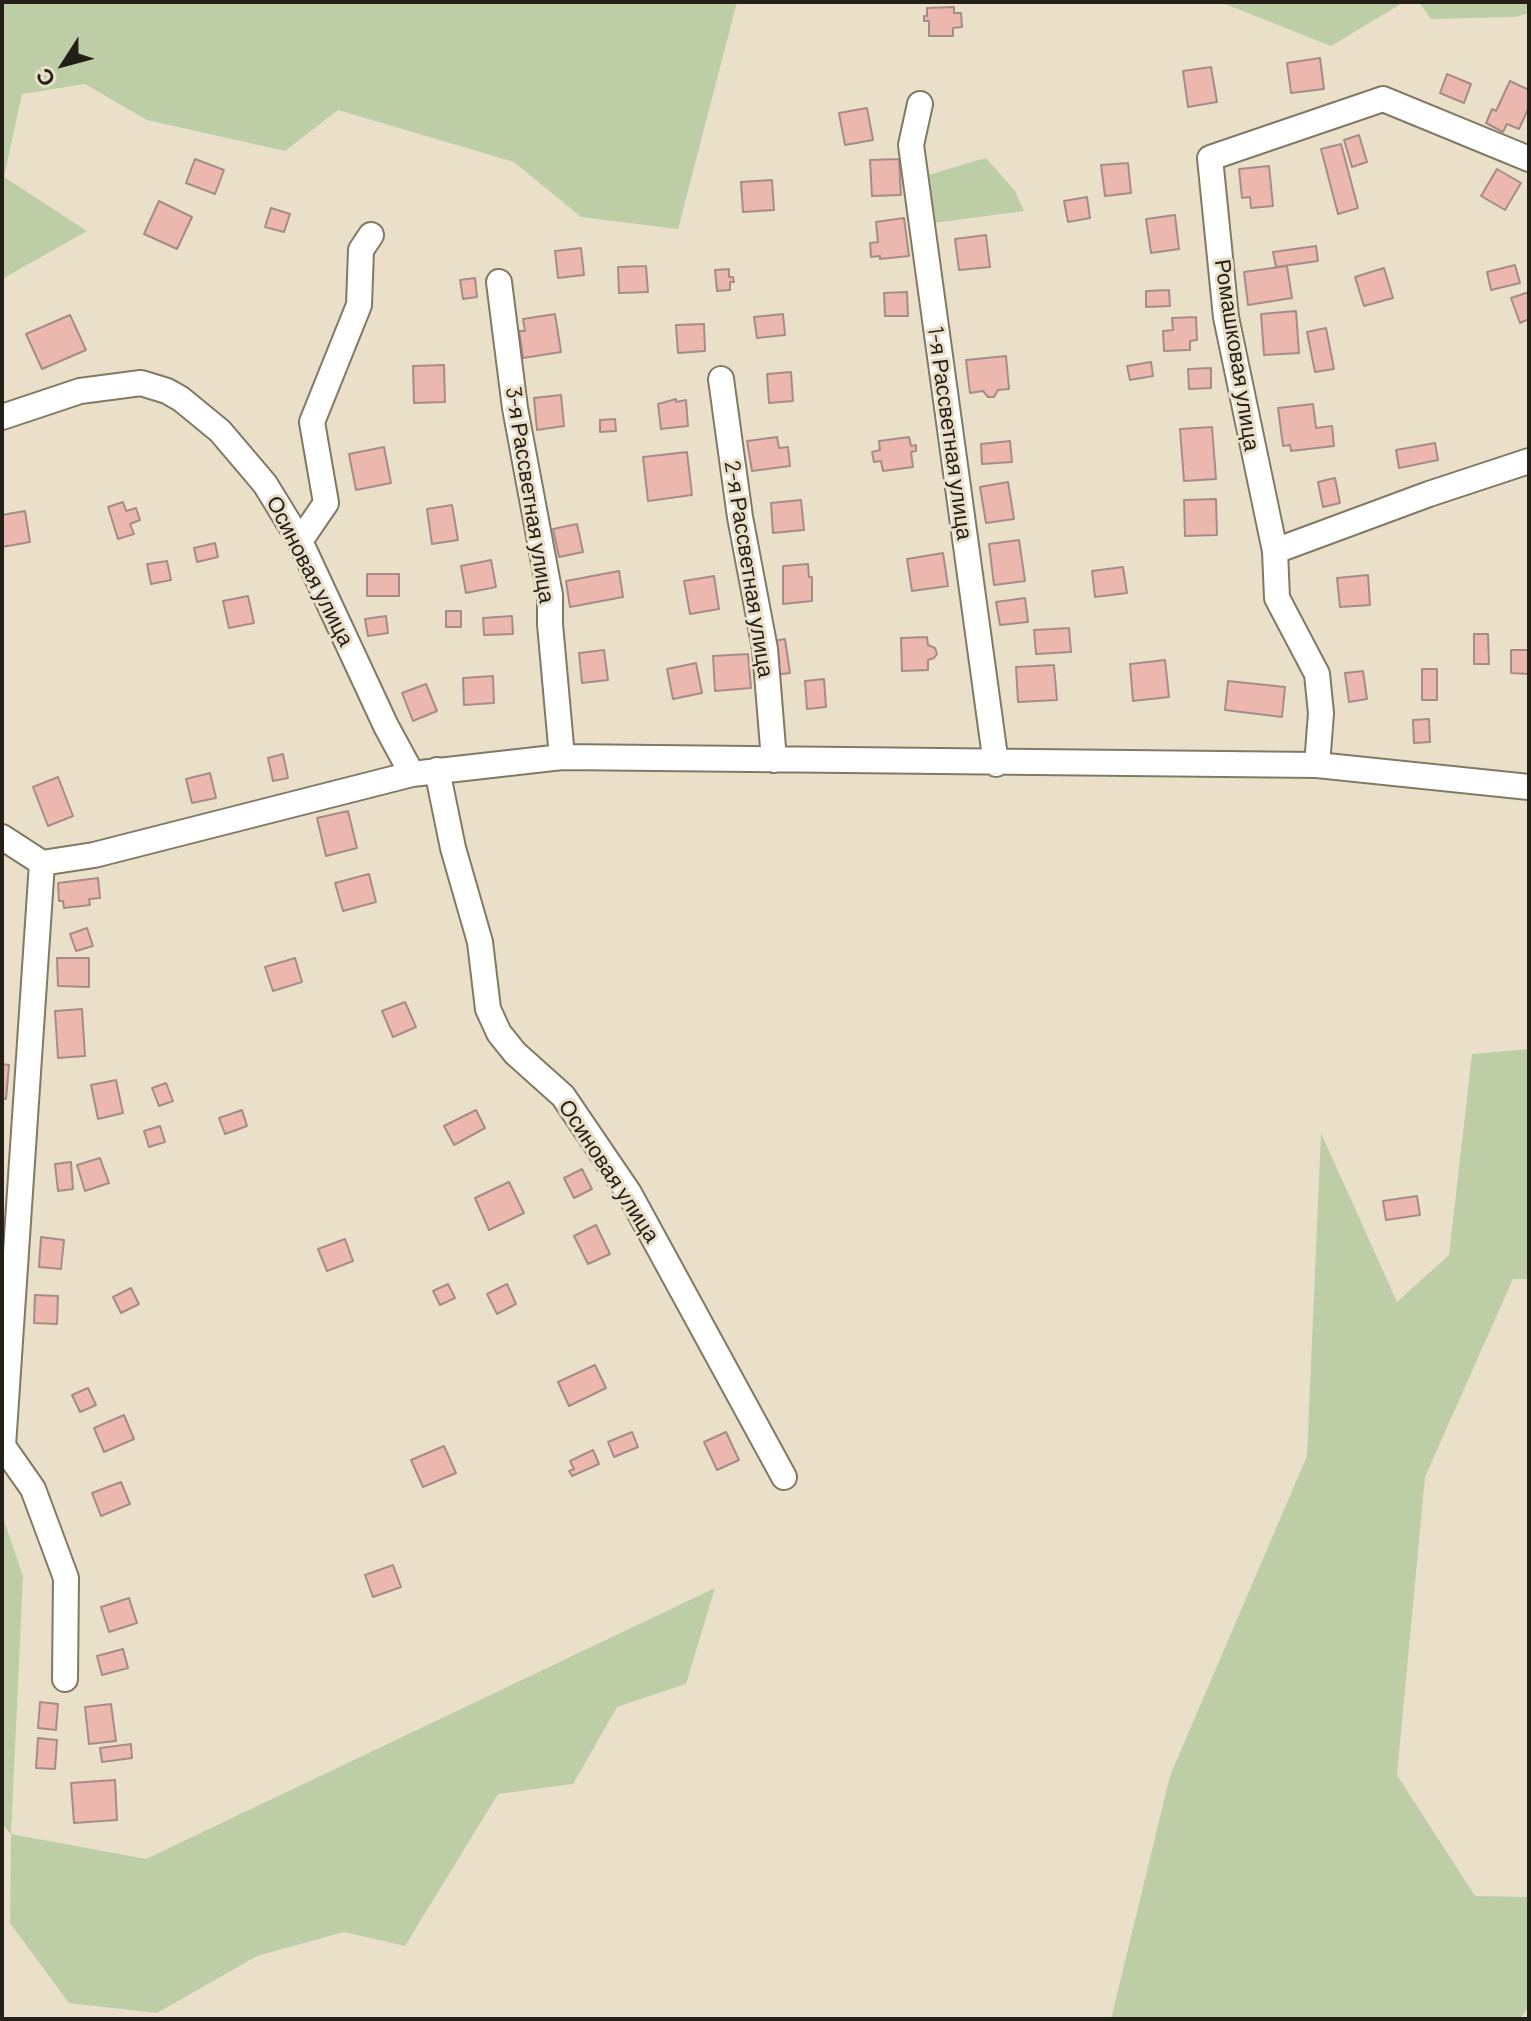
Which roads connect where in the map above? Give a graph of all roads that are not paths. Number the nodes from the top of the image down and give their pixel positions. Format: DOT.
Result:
graph roads {
  1 [pos="920,104"];
  2 [pos="1529,159"];
  3 [pos="371,235"];
  4 [pos="499,282"];
  5 [pos="721,379"];
  6 [pos="2,417"];
  7 [pos="1529,461"];
  8 [pos="300,541"];
  9 [pos="1275,551"];
  10 [pos="562,757"];
  11 [pos="774,760"];
  12 [pos="996,764"];
  13 [pos="1317,765"];
  14 [pos="437,770"];
  15 [pos="412,774"];
  16 [pos="1529,787"];
  17 [pos="2,837"];
  18 [pos="42,863"];
  19 [pos="2,1447"];
  20 [pos="784,1477"];
  21 [pos="65,1679"];
  1 -- 12 [label="street, 1-я Рассветная улица"];
  2 -- 9 [label="street, Ромашковая улица"];
  3 -- 8 [label="street"];
  4 -- 10 [label="street, 3-я Рассветная улица"];
  5 -- 11 [label="street, 2-я Рассветная улица"];
  6 -- 8 [label="street, Осиновая улица"];
  7 -- 9 [label="street"];
  8 -- 15 [label="street, Осиновая улица"];
  9 -- 13 [label="street, Ромашковая улица"];
  10 -- 11 [label="street"];
  10 -- 14 [label="street"];
  11 -- 12 [label="street"];
  12 -- 13 [label="street"];
  13 -- 16 [label="street"];
  14 -- 15 [label="street"];
  14 -- 20 [label="street, Осиновая улица"];
  15 -- 18 [label="street"];
  17 -- 18 [label="street"];
  18 -- 19 [label="street"];
  19 -- 21 [label="street"];
}
